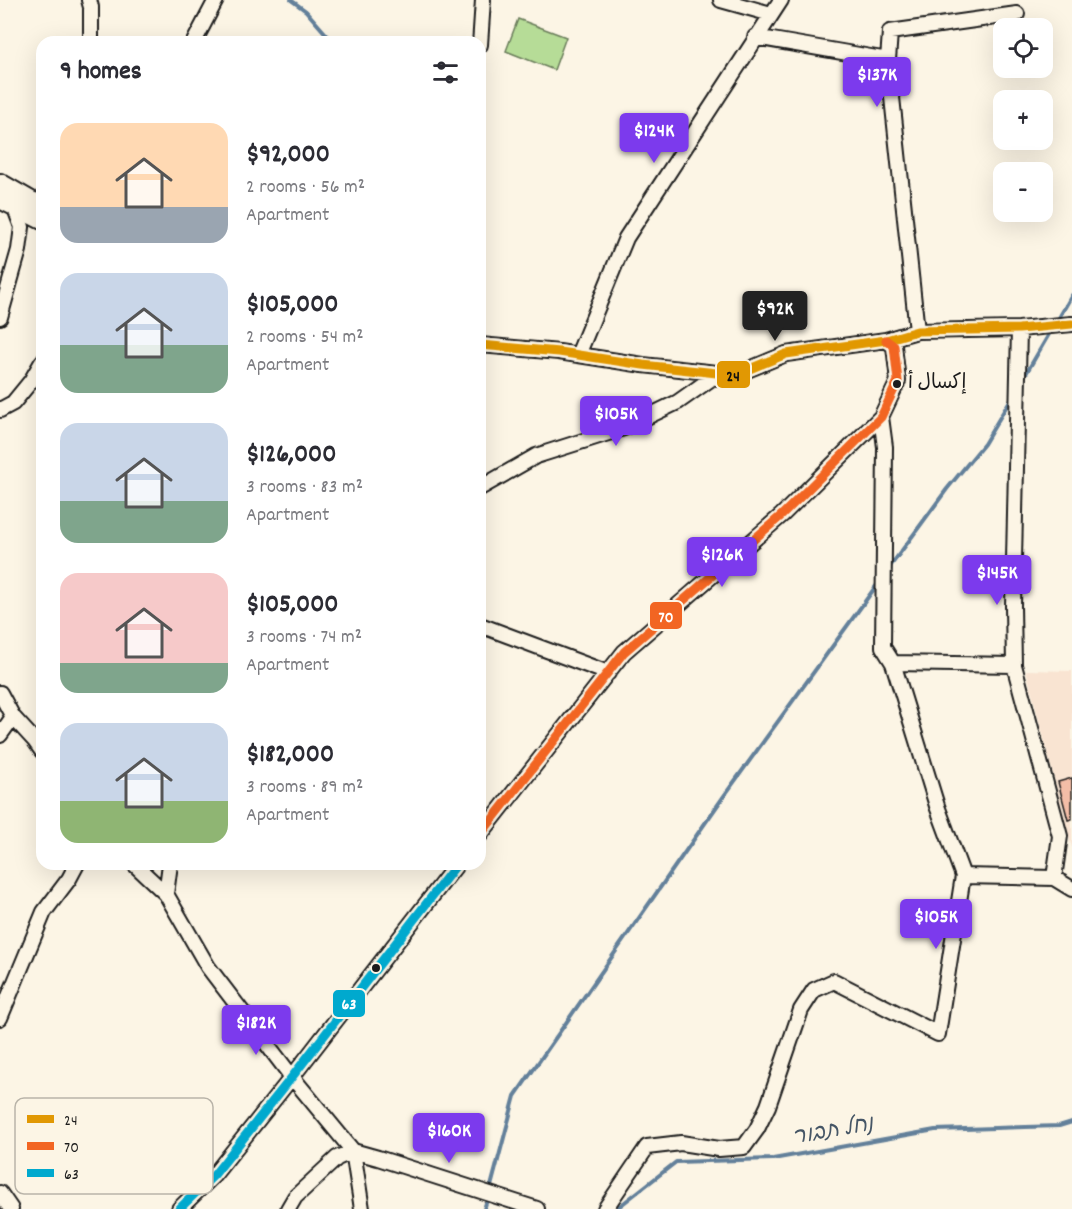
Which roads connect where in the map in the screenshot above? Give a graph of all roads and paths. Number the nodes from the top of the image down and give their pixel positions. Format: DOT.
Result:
graph roads {
  1 [pos="89,0"];
  2 [pos="216,0"];
  3 [pos="483,0"];
  4 [pos="721,0"];
  5 [pos="780,0"];
  6 [pos="771,14"];
  7 [pos="1017,14"];
  8 [pos="91,36"];
  9 [pos="197,36"];
  10 [pos="481,36"];
  11 [pos="756,37"];
  12 [pos="888,60"];
  13 [pos="0,183"];
  14 [pos="36,202"];
  15 [pos="7,203"];
  16 [pos="36,217"];
  17 [pos="0,317"];
  18 [pos="1072,324"];
  19 [pos="1019,329"];
  20 [pos="917,331"];
  21 [pos="886,340"];
  22 [pos="486,346"];
  23 [pos="578,356"];
  24 [pos="36,372"];
  25 [pos="735,375"];
  26 [pos="0,410"];
  27 [pos="881,417"];
  28 [pos="486,485"];
  29 [pos="486,627"];
  30 [pos="893,663"];
  31 [pos="1014,664"];
  32 [pos="608,673"];
  33 [pos="0,693"];
  34 [pos="13,717"];
  35 [pos="0,735"];
  36 [pos="36,742"];
  37 [pos="486,827"];
  38 [pos="74,870"];
  39 [pos="140,870"];
  40 [pos="169,870"];
  41 [pos="453,870"];
  42 [pos="963,876"];
  43 [pos="1054,878"];
  44 [pos="1072,889"];
  45 [pos="166,894"];
  46 [pos="0,1018"];
  47 [pos="292,1077"];
  48 [pos="353,1151"];
  49 [pos="213,1176"];
  50 [pos="0,1193"];
  51 [pos="194,1194"];
  52 [pos="11,1209"];
  53 [pos="179,1209"];
  54 [pos="288,1209"];
  55 [pos="362,1209"];
  56 [pos="537,1209"];
  57 [pos="605,1209"];
  1 -- 8 [label="street"];
  2 -- 9 [label="street"];
  3 -- 10 [label="street"];
  4 -- 6 [label="street"];
  5 -- 6 [label="street"];
  6 -- 11 [label="street"];
  7 -- 12 [label="street"];
  11 -- 12 [label="street"];
  11 -- 23 [label="street"];
  12 -- 20 [label="street"];
  13 -- 14 [label="main road"];
  15 -- 16 [label="main road"];
  15 -- 17 [label="street"];
  18 -- 19 [label="street"];
  19 -- 20 [label="street"];
  19 -- 31 [label="street"];
  20 -- 21 [label="street"];
  21 -- 25 [label="street"];
  21 -- 27 [label="street"];
  22 -- 23 [label="street"];
  23 -- 25 [label="street"];
  24 -- 26 [label="street"];
  25 -- 28 [label="street"];
  27 -- 30 [label="street"];
  27 -- 32 [label="street"];
  29 -- 32 [label="street"];
  30 -- 31 [label="street"];
  30 -- 42 [label="street"];
  31 -- 43 [label="street"];
  32 -- 37 [label="street"];
  33 -- 34 [label="street"];
  34 -- 35 [label="street"];
  34 -- 36 [label="street"];
  38 -- 46 [label="street"];
  39 -- 45 [label="street"];
  40 -- 45 [label="street"];
  41 -- 47 [label="street"];
  42 -- 43 [label="street"];
  42 -- 57 [label="street"];
  43 -- 44 [label="street"];
  45 -- 47 [label="street"];
  47 -- 48 [label="street"];
  47 -- 49 [label="street"];
  48 -- 54 [label="street"];
  48 -- 55 [label="street"];
  48 -- 56 [label="street"];
  50 -- 52 [label="street"];
  51 -- 53 [label="street"];
}
